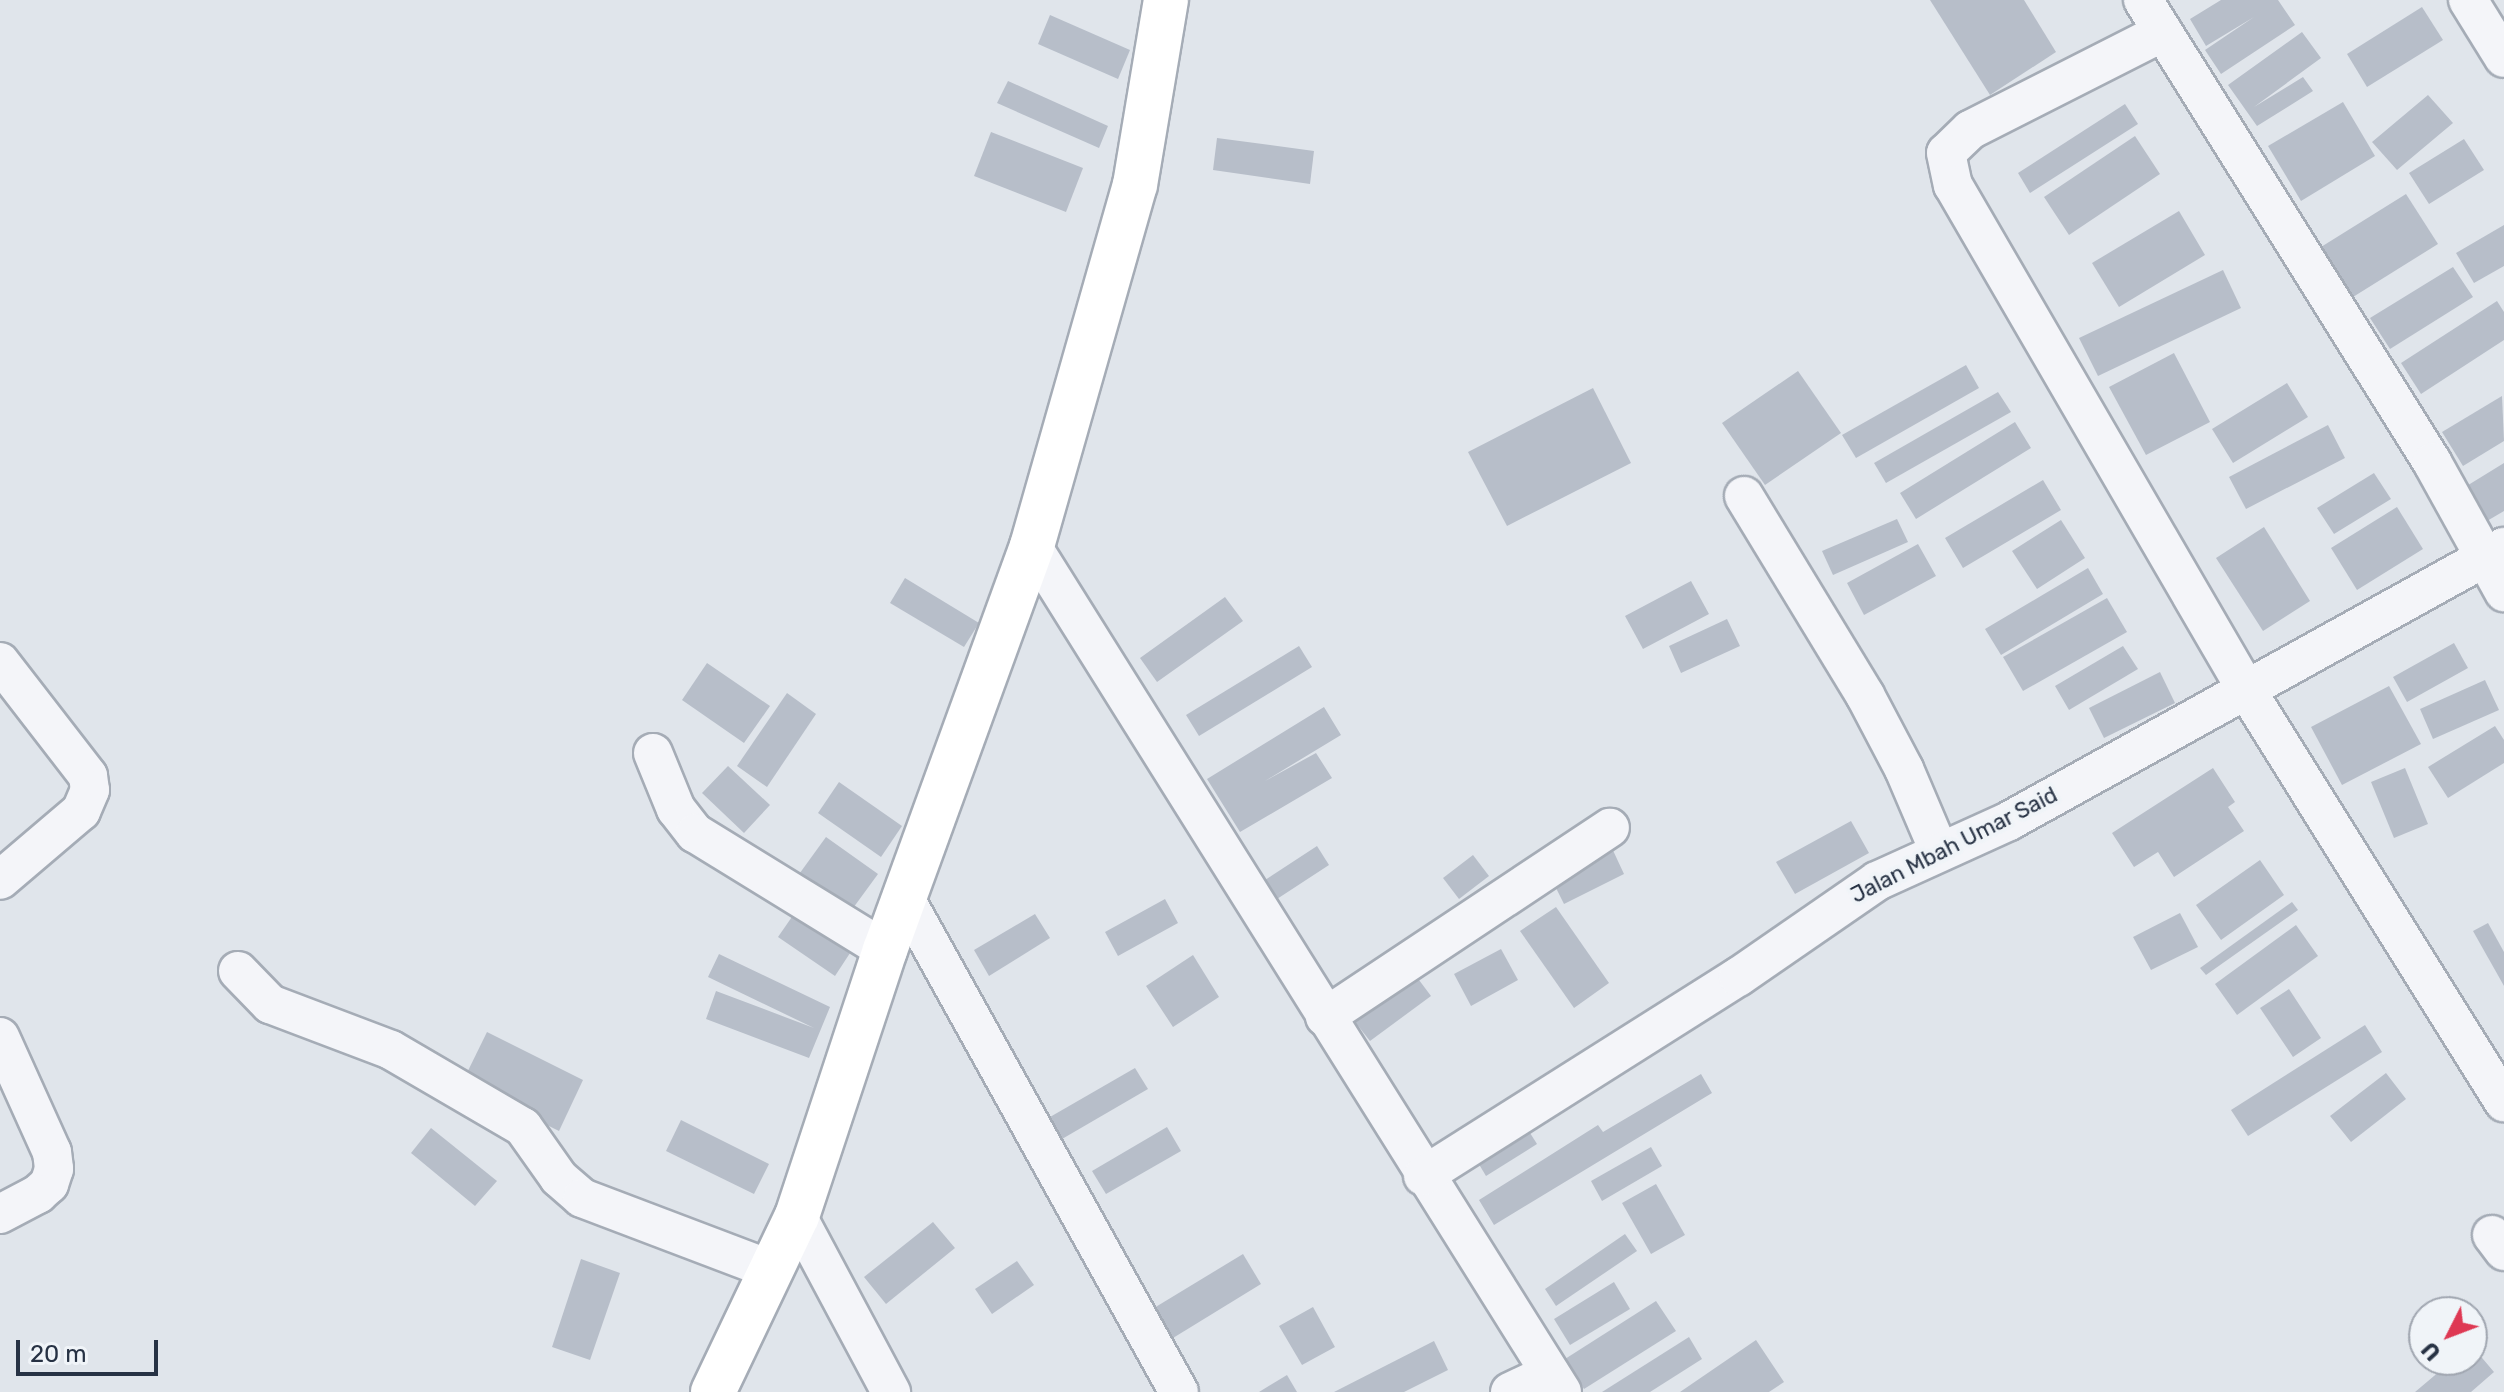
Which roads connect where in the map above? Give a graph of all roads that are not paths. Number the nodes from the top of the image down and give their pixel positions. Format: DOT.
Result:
graph roads {
  1 [pos="1166,0"];
  2 [pos="2143,0"];
  3 [pos="2468,0"];
  4 [pos="2163,32"];
  5 [pos="2504,58"];
  6 [pos="1744,496"];
  7 [pos="1032,546"];
  8 [pos="2494,553"];
  9 [pos="2504,592"];
  10 [pos="0,662"];
  11 [pos="2247,691"];
  12 [pos="653,753"];
  13 [pos="1610,828"];
  14 [pos="1939,851"];
  15 [pos="0,880"];
  16 [pos="904,897"];
  17 [pos="885,950"];
  18 [pos="238,971"];
  19 [pos="1325,1017"];
  20 [pos="0,1037"];
  21 [pos="2504,1102"];
  22 [pos="1423,1176"];
  23 [pos="0,1214"];
  24 [pos="797,1216"];
  25 [pos="772,1270"];
  26 [pos="1556,1382"];
  27 [pos="713,1392"];
  28 [pos="891,1392"];
  29 [pos="1179,1392"];
  30 [pos="1510,1392"];
  1 -- 7 [label="main road"];
  2 -- 4 [label="street"];
  3 -- 5 [label="street"];
  4 -- 8 [label="street"];
  4 -- 11 [label="street"];
  6 -- 14 [label="street"];
  7 -- 16 [label="main road"];
  7 -- 19 [label="street"];
  8 -- 9 [label="street"];
  8 -- 11 [label="street, Jalan Mbah Umar Said"];
  10 -- 15 [label="street"];
  11 -- 14 [label="street, Jalan Mbah Umar Said"];
  11 -- 21 [label="street"];
  12 -- 17 [label="street"];
  13 -- 19 [label="street"];
  14 -- 22 [label="street, Jalan Mbah Umar Said"];
  16 -- 17 [label="main road"];
  16 -- 29 [label="street"];
  17 -- 24 [label="main road"];
  18 -- 25 [label="street"];
  19 -- 22 [label="street"];
  20 -- 23 [label="street"];
  22 -- 26 [label="street"];
  24 -- 25 [label="main road"];
  24 -- 28 [label="street"];
  25 -- 27 [label="main road"];
  26 -- 30 [label="street"];
}
